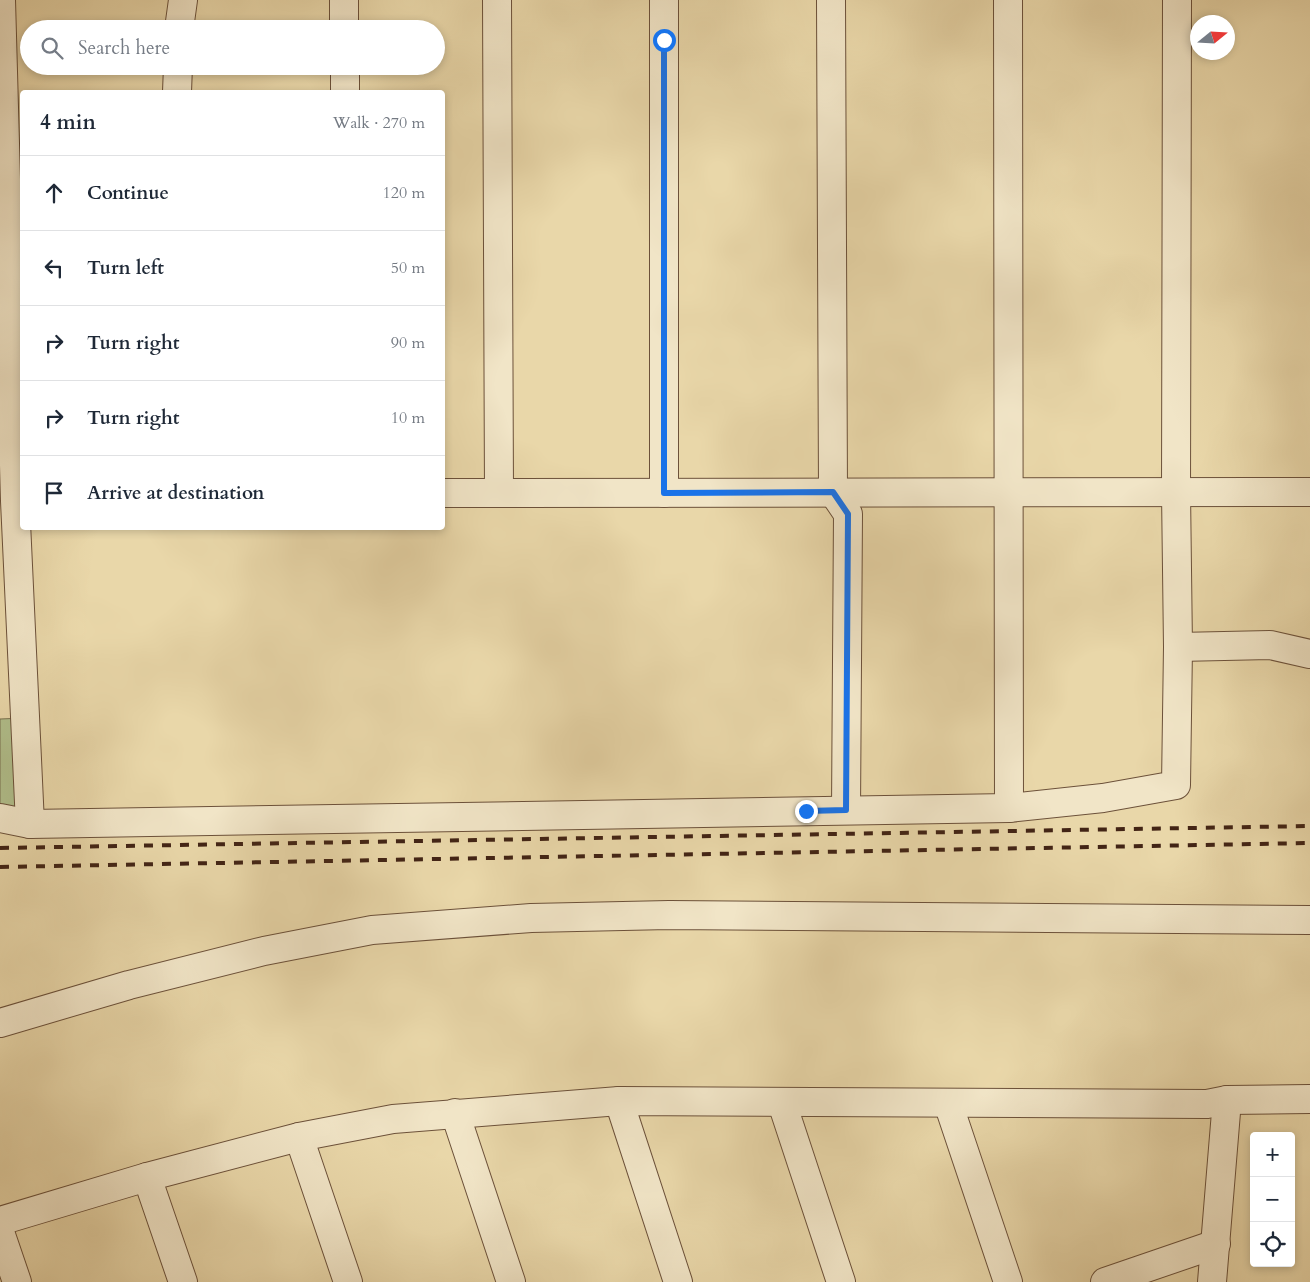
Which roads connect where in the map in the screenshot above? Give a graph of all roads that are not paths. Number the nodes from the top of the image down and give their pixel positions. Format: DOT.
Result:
graph roads {
  1 [pos="1,0"];
  2 [pos="183,0"];
  3 [pos="344,0"];
  4 [pos="497,0"];
  5 [pos="664,0"];
  6 [pos="831,0"];
  7 [pos="1008,0"];
  8 [pos="1177,0"];
  9 [pos="180,20"];
  10 [pos="344,20"];
  11 [pos="178,75"];
  12 [pos="345,75"];
  13 [pos="177,90"];
  14 [pos="345,90"];
  15 [pos="833,492"];
  16 [pos="1176,492"];
  17 [pos="1310,492"];
  18 [pos="445,493"];
  19 [pos="499,493"];
  20 [pos="664,493"];
  21 [pos="1008,493"];
  22 [pos="12,500"];
  23 [pos="1178,647"];
  24 [pos="1310,654"];
  25 [pos="1009,808"];
  26 [pos="846,810"];
  27 [pos="0,818"];
  28 [pos="30,824"];
  29 [pos="1310,920"];
  30 [pos="0,1023"];
  31 [pos="1310,1099"];
  32 [pos="1227,1100"];
  33 [pos="619,1101"];
  34 [pos="782,1103"];
  35 [pos="948,1103"];
  36 [pos="455,1113"];
  37 [pos="299,1137"];
  38 [pos="147,1177"];
  39 [pos="0,1221"];
  40 [pos="0,1232"];
  41 [pos="1216,1244"];
  42 [pos="17,1282"];
  43 [pos="184,1282"];
  44 [pos="348,1282"];
  45 [pos="511,1282"];
  46 [pos="678,1282"];
  47 [pos="841,1282"];
  48 [pos="1008,1282"];
  49 [pos="1105,1282"];
  50 [pos="1212,1282"];
  1 -- 22 [label="street"];
  2 -- 9 [label="street"];
  3 -- 10 [label="street"];
  4 -- 19 [label="street"];
  5 -- 20 [label="street"];
  6 -- 15 [label="street"];
  7 -- 21 [label="street"];
  8 -- 16 [label="street"];
  11 -- 13 [label="street"];
  12 -- 14 [label="street"];
  15 -- 20 [label="street"];
  15 -- 21 [label="street"];
  15 -- 26 [label="street"];
  16 -- 17 [label="street"];
  16 -- 21 [label="street"];
  16 -- 23 [label="street"];
  18 -- 19 [label="street"];
  19 -- 20 [label="street"];
  21 -- 25 [label="street"];
  22 -- 28 [label="street"];
  23 -- 24 [label="street"];
  23 -- 25 [label="street"];
  25 -- 26 [label="street"];
  26 -- 28 [label="street"];
  27 -- 28 [label="street"];
  29 -- 30 [label="street"];
  31 -- 32 [label="street"];
  32 -- 35 [label="street"];
  32 -- 41 [label="street"];
  33 -- 34 [label="street"];
  33 -- 36 [label="street"];
  33 -- 46 [label="street"];
  34 -- 35 [label="street"];
  34 -- 47 [label="street"];
  35 -- 48 [label="street"];
  36 -- 37 [label="street"];
  36 -- 45 [label="street"];
  37 -- 38 [label="street"];
  37 -- 44 [label="street"];
  38 -- 39 [label="street"];
  38 -- 43 [label="street"];
  40 -- 42 [label="street"];
  41 -- 49 [label="street"];
  41 -- 50 [label="street"];
}
